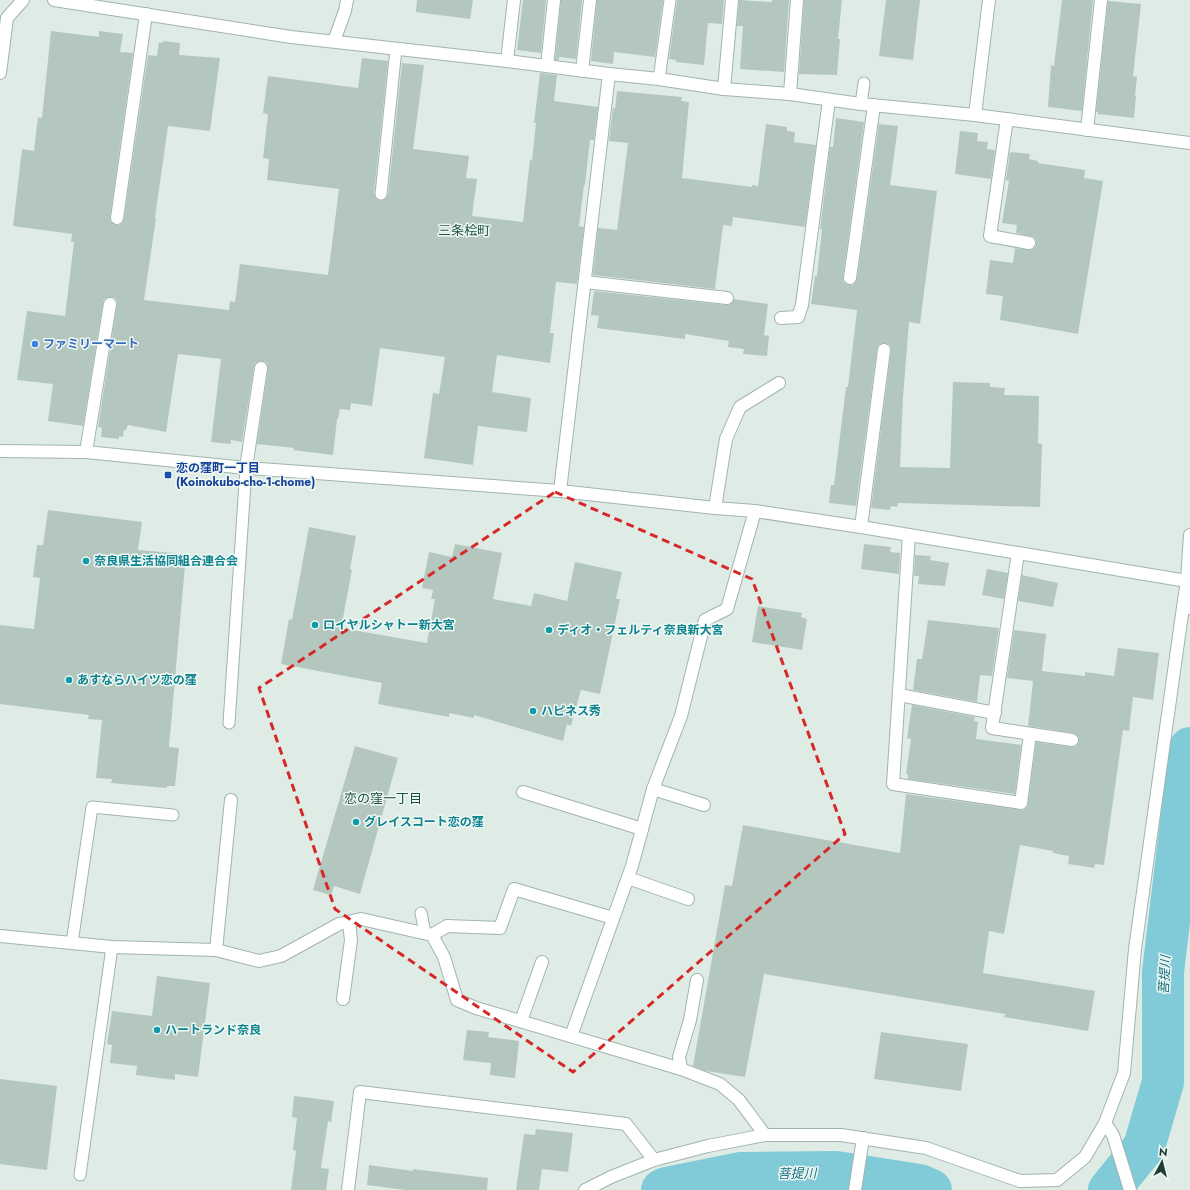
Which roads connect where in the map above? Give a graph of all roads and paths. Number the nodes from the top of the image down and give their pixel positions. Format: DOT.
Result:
graph roads {
  1 [pos="23,0"];
  2 [pos="54,0"];
  3 [pos="347,0"];
  4 [pos="514,0"];
  5 [pos="554,0"];
  6 [pos="590,0"];
  7 [pos="670,0"];
  8 [pos="732,0"];
  9 [pos="797,0"];
  10 [pos="989,0"];
  11 [pos="1101,0"];
  12 [pos="114,4"];
  13 [pos="146,14"];
  14 [pos="334,41"];
  15 [pos="396,49"];
  16 [pos="506,61"];
  17 [pos="547,66"];
  18 [pos="582,71"];
  19 [pos="0,73"];
  20 [pos="609,74"];
  21 [pos="659,79"];
  22 [pos="864,83"];
  23 [pos="724,89"];
  24 [pos="790,94"];
  25 [pos="829,100"];
  26 [pos="861,104"];
  27 [pos="874,105"];
  28 [pos="975,115"];
  29 [pos="1007,119"];
  30 [pos="1087,130"];
  31 [pos="1190,143"];
  32 [pos="381,194"];
  33 [pos="117,218"];
  34 [pos="1029,243"];
  35 [pos="850,278"];
  36 [pos="585,282"];
  37 [pos="727,298"];
  38 [pos="110,304"];
  39 [pos="781,318"];
  40 [pos="884,350"];
  41 [pos="261,368"];
  42 [pos="779,383"];
  43 [pos="0,451"];
  44 [pos="86,452"];
  45 [pos="246,468"];
  46 [pos="560,491"];
  47 [pos="715,508"];
  48 [pos="755,511"];
  49 [pos="861,527"];
  50 [pos="909,535"];
  51 [pos="1190,535"];
  52 [pos="1018,553"];
  53 [pos="1187,581"];
  54 [pos="1187,608"];
  55 [pos="899,695"];
  56 [pos="995,713"];
  57 [pos="229,723"];
  58 [pos="1030,734"];
  59 [pos="1072,740"];
  60 [pos="653,790"];
  61 [pos="523,792"];
  62 [pos="231,800"];
  63 [pos="704,805"];
  64 [pos="172,815"];
  65 [pos="642,829"];
  66 [pos="628,878"];
  67 [pos="688,898"];
  68 [pos="421,913"];
  69 [pos="613,918"];
  70 [pos="349,922"];
  71 [pos="429,934"];
  72 [pos="0,936"];
  73 [pos="72,943"];
  74 [pos="112,947"];
  75 [pos="216,950"];
  76 [pos="542,962"];
  77 [pos="697,980"];
  78 [pos="343,999"];
  79 [pos="521,1022"];
  80 [pos="571,1036"];
  81 [pos="681,1069"];
  82 [pos="1105,1123"];
  83 [pos="765,1135"];
  84 [pos="863,1138"];
  85 [pos="654,1160"];
  86 [pos="80,1175"];
  87 [pos="348,1190"];
  88 [pos="585,1190"];
  89 [pos="855,1190"];
  90 [pos="1130,1190"];
  1 -- 19 [label="street"];
  2 -- 12 [label="street"];
  3 -- 14 [label="street"];
  4 -- 16 [label="street"];
  5 -- 17 [label="street"];
  6 -- 18 [label="street"];
  7 -- 21 [label="lane"];
  8 -- 23 [label="street"];
  9 -- 24 [label="street"];
  10 -- 28 [label="street"];
  11 -- 30 [label="street"];
  12 -- 13 [label="street"];
  13 -- 14 [label="street"];
  13 -- 33 [label="street"];
  14 -- 15 [label="street"];
  15 -- 16 [label="street"];
  15 -- 32 [label="lane"];
  16 -- 17 [label="street"];
  17 -- 18 [label="street"];
  18 -- 20 [label="street"];
  20 -- 21 [label="street"];
  20 -- 36 [label="street"];
  21 -- 23 [label="street"];
  22 -- 26 [label="lane"];
  23 -- 24 [label="street"];
  24 -- 25 [label="street"];
  25 -- 26 [label="street"];
  25 -- 39 [label="street"];
  26 -- 27 [label="street"];
  27 -- 28 [label="street"];
  27 -- 35 [label="street"];
  28 -- 29 [label="street"];
  29 -- 30 [label="street"];
  29 -- 34 [label="street"];
  30 -- 31 [label="street"];
  36 -- 37 [label="street"];
  36 -- 46 [label="street"];
  38 -- 44 [label="street"];
  40 -- 49 [label="street"];
  41 -- 45 [label="street"];
  42 -- 47 [label="street"];
  43 -- 44 [label="street"];
  44 -- 45 [label="street"];
  45 -- 46 [label="street"];
  45 -- 57 [label="lane"];
  46 -- 47 [label="street"];
  47 -- 48 [label="street"];
  48 -- 49 [label="street"];
  48 -- 60 [label="street"];
  49 -- 50 [label="street"];
  50 -- 52 [label="street"];
  50 -- 55 [label="street"];
  51 -- 53 [label="street"];
  52 -- 53 [label="street"];
  52 -- 56 [label="street"];
  53 -- 54 [label="street"];
  54 -- 82 [label="street"];
  55 -- 56 [label="street"];
  55 -- 58 [label="street"];
  56 -- 58 [label="street"];
  58 -- 59 [label="street"];
  60 -- 63 [label="street"];
  60 -- 65 [label="street"];
  61 -- 65 [label="street"];
  62 -- 75 [label="street"];
  64 -- 73 [label="lane"];
  65 -- 66 [label="street"];
  66 -- 67 [label="street"];
  66 -- 69 [label="street"];
  68 -- 71 [label="lane"];
  69 -- 71 [label="street"];
  69 -- 80 [label="street"];
  70 -- 71 [label="street"];
  70 -- 75 [label="street"];
  70 -- 78 [label="street"];
  71 -- 79 [label="street"];
  72 -- 73 [label="street"];
  73 -- 74 [label="street"];
  74 -- 75 [label="street"];
  74 -- 86 [label="lane"];
  76 -- 79 [label="street"];
  77 -- 81 [label="street"];
  79 -- 80 [label="street"];
  80 -- 81 [label="street"];
  81 -- 83 [label="street"];
  82 -- 84 [label="street"];
  82 -- 90 [label="street"];
  83 -- 84 [label="street"];
  83 -- 85 [label="street"];
  84 -- 89 [label="street"];
  85 -- 87 [label="street"];
  85 -- 88 [label="street"];
}
